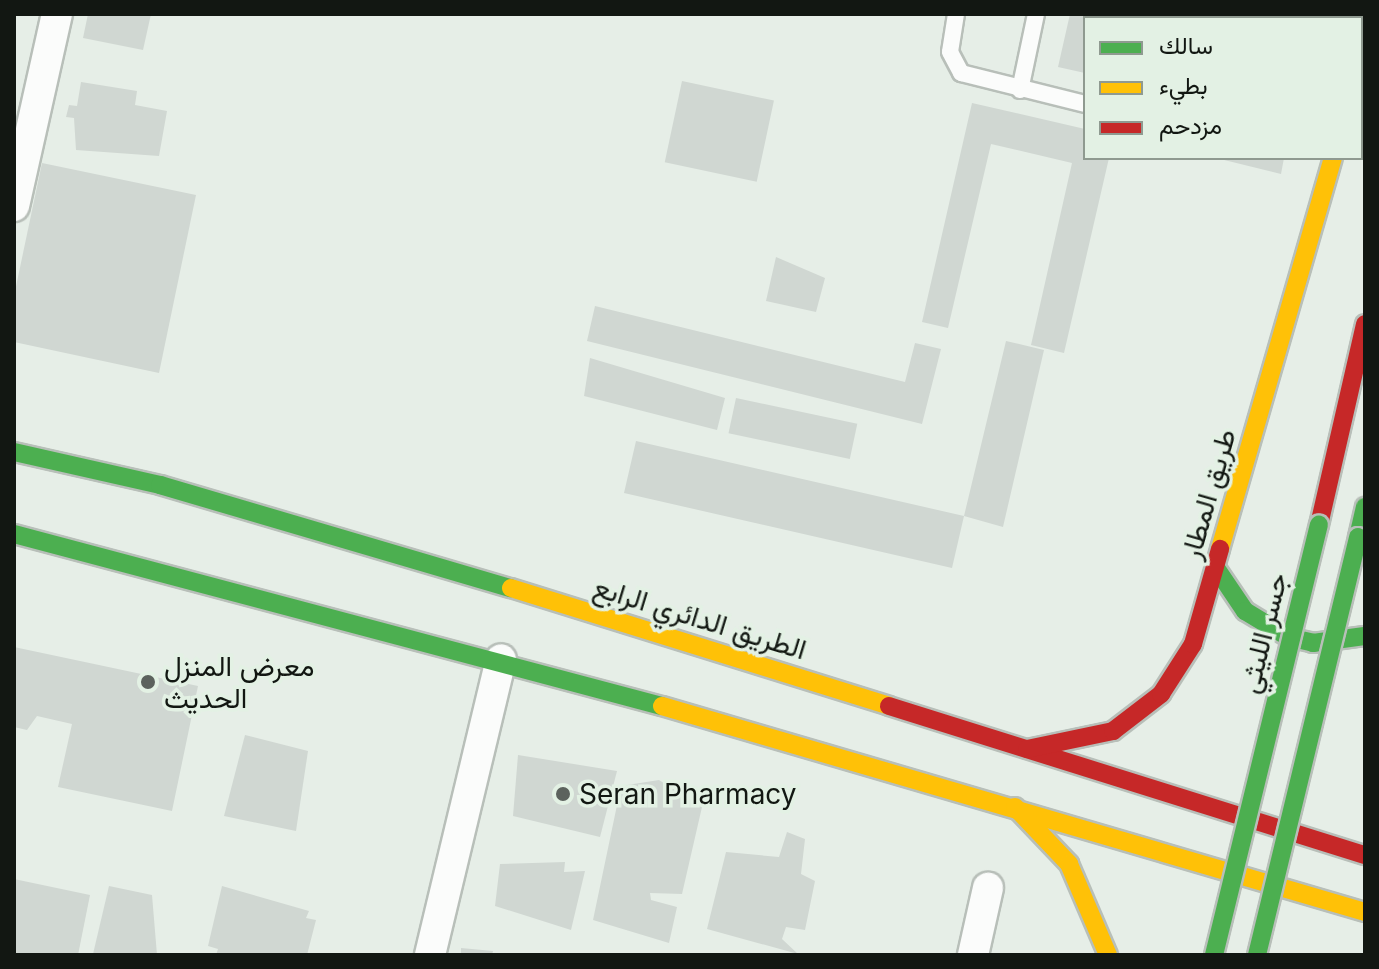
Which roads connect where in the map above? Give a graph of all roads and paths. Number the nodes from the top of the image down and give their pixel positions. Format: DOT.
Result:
graph roads {
  1 [pos="57,14"];
  2 [pos="956,14"];
  3 [pos="1036,14"];
  4 [pos="1020,90"];
  5 [pos="1083,104"];
  6 [pos="1332,160"];
  7 [pos="14,206"];
  8 [pos="1365,324"];
  9 [pos="14,452"];
  10 [pos="1365,507"];
  11 [pos="14,534"];
  12 [pos="1216,568"];
  13 [pos="1365,636"];
  14 [pos="501,659"];
  15 [pos="1027,749"];
  16 [pos="1015,807"];
  17 [pos="1365,855"];
  18 [pos="988,888"];
  19 [pos="1365,912"];
  20 [pos="430,955"];
  21 [pos="973,955"];
  22 [pos="1108,955"];
  23 [pos="1214,955"];
  24 [pos="1257,955"];
  1 -- 7 [label="street"];
  2 -- 4 [label="lane"];
  3 -- 4 [label="lane"];
  4 -- 5 [label="lane"];
  6 -- 12 [label="main road, طريق المطار"];
  8 -- 23 [label="main road, جسر الليثي, bridge"];
  9 -- 15 [label="main road, الطريق الدائري الرابع"];
  10 -- 24 [label="main road, bridge"];
  11 -- 14 [label="main road"];
  12 -- 13 [label="main road"];
  12 -- 15 [label="main road, طريق المطار"];
  14 -- 16 [label="main road"];
  14 -- 20 [label="street"];
  15 -- 17 [label="main road, الطريق الدائري الرابع"];
  16 -- 19 [label="main road"];
  16 -- 22 [label="main road"];
  18 -- 21 [label="street"];
}
